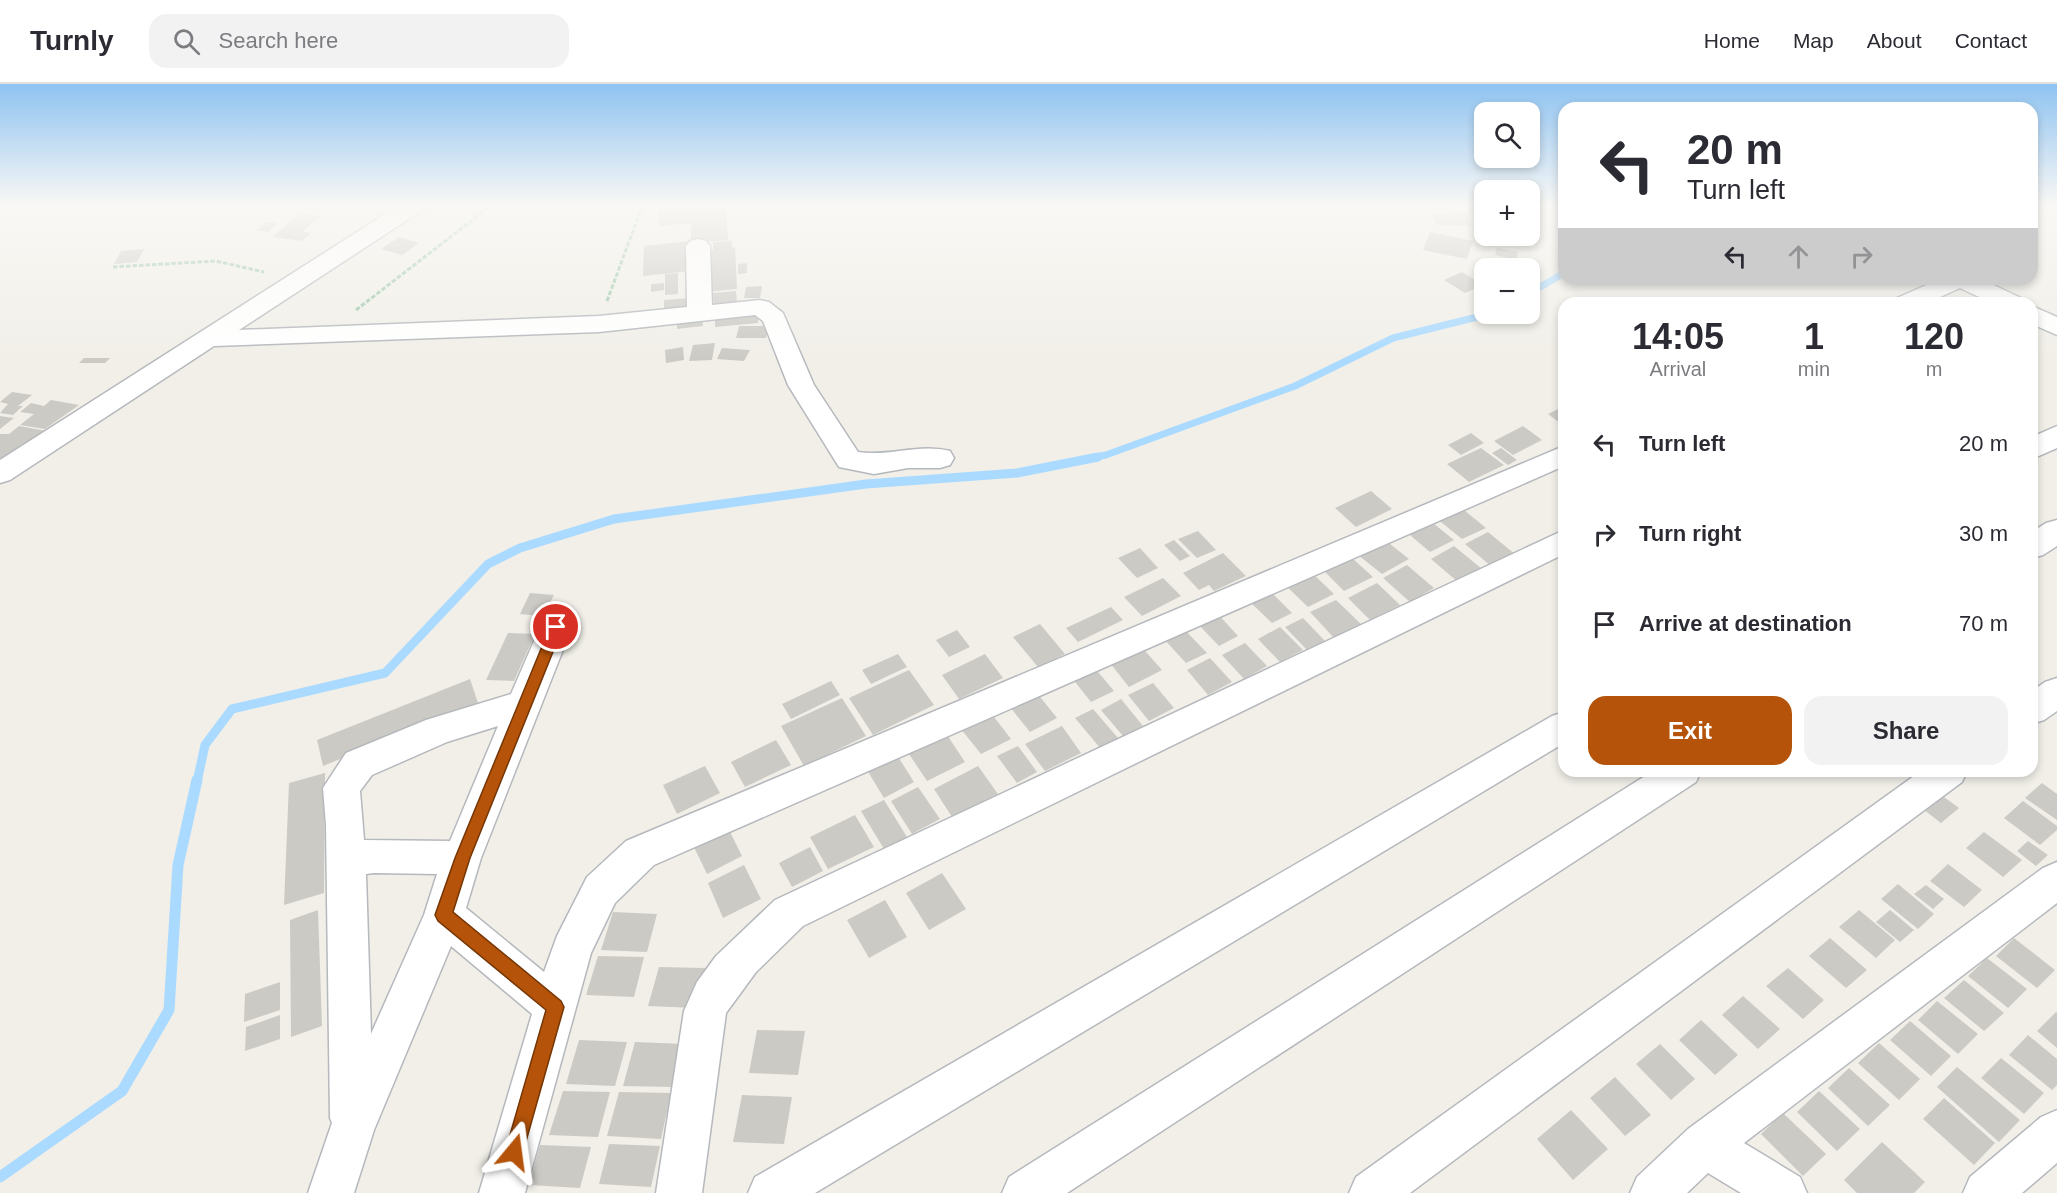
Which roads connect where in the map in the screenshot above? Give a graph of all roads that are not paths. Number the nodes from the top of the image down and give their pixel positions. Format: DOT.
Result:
graph roads {
  1 [pos="335,256"];
  2 [pos="698,256"];
  3 [pos="1946,285"];
  4 [pos="1973,285"];
  5 [pos="1920,297"];
  6 [pos="1999,297"];
  7 [pos="700,314"];
  8 [pos="206,339"];
  9 [pos="2057,435"];
  10 [pos="2038,446"];
  11 [pos="1558,457"];
  12 [pos="940,458"];
  13 [pos="0,473"];
  14 [pos="2057,531"];
  15 [pos="2038,543"];
  16 [pos="1558,545"];
  17 [pos="556,627"];
  18 [pos="2057,692"];
  19 [pos="523,705"];
  20 [pos="2038,706"];
  21 [pos="1558,730"];
  22 [pos="1674,777"];
  23 [pos="1941,777"];
  24 [pos="462,858"];
  25 [pos="345,860"];
  26 [pos="2057,880"];
  27 [pos="444,915"];
  28 [pos="555,1007"];
  29 [pos="352,1129"];
  30 [pos="2057,1133"];
  31 [pos="1704,1145"];
  32 [pos="331,1193"];
  33 [pos="502,1193"];
  34 [pos="679,1193"];
  35 [pos="771,1193"];
  36 [pos="1025,1193"];
  37 [pos="1372,1193"];
  38 [pos="1653,1193"];
  39 [pos="1784,1193"];
  40 [pos="1986,1193"];
  1 -- 8 [label="street"];
  2 -- 7 [label="street"];
  3 -- 5 [label="street"];
  4 -- 6 [label="street"];
  7 -- 8 [label="street"];
  7 -- 12 [label="street"];
  8 -- 13 [label="street"];
  9 -- 10 [label="street"];
  11 -- 28 [label="street"];
  14 -- 15 [label="street"];
  16 -- 34 [label="street"];
  17 -- 19 [label="street"];
  18 -- 20 [label="street"];
  19 -- 24 [label="street"];
  19 -- 25 [label="street"];
  21 -- 35 [label="street"];
  22 -- 36 [label="street"];
  23 -- 37 [label="street"];
  24 -- 25 [label="street"];
  24 -- 27 [label="street"];
  25 -- 29 [label="street"];
  26 -- 31 [label="street"];
  27 -- 28 [label="street"];
  27 -- 29 [label="street"];
  28 -- 33 [label="street"];
  29 -- 32 [label="street"];
  30 -- 40 [label="street"];
  31 -- 38 [label="street"];
  31 -- 39 [label="street"];
}
